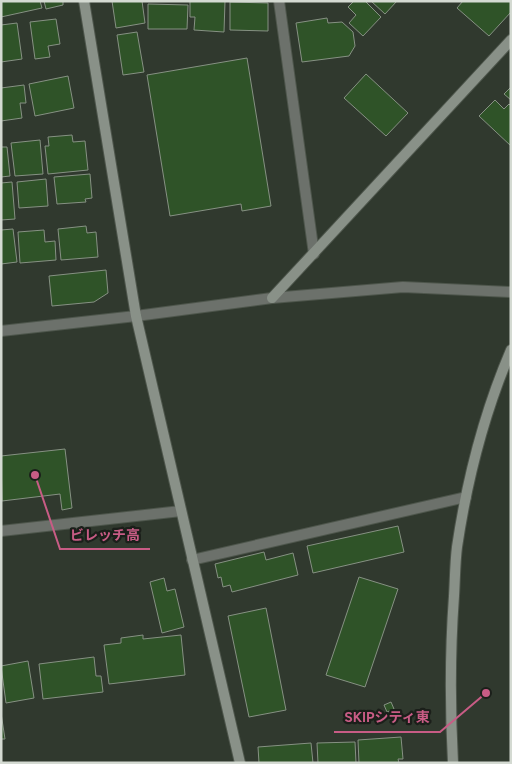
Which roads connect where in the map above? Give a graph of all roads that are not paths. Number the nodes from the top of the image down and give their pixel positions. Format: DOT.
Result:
graph roads {
  1 [pos="84,1"];
  2 [pos="278,1"];
  3 [pos="511,40"];
  4 [pos="314,254"];
  5 [pos="511,292"];
  6 [pos="272,298"];
  7 [pos="136,316"];
  8 [pos="1,331"];
  9 [pos="511,350"];
  10 [pos="466,497"];
  11 [pos="181,511"];
  12 [pos="1,531"];
  13 [pos="192,560"];
  14 [pos="240,763"];
  15 [pos="452,763"];
  1 -- 7 [label="street"];
  2 -- 4 [label="street"];
  3 -- 4 [label="street"];
  4 -- 6 [label="street"];
  5 -- 6 [label="street"];
  6 -- 7 [label="street"];
  7 -- 8 [label="street"];
  7 -- 11 [label="street"];
  9 -- 10 [label="street"];
  10 -- 13 [label="street"];
  10 -- 15 [label="street"];
  11 -- 12 [label="street"];
  11 -- 13 [label="street"];
  13 -- 14 [label="street"];
}
